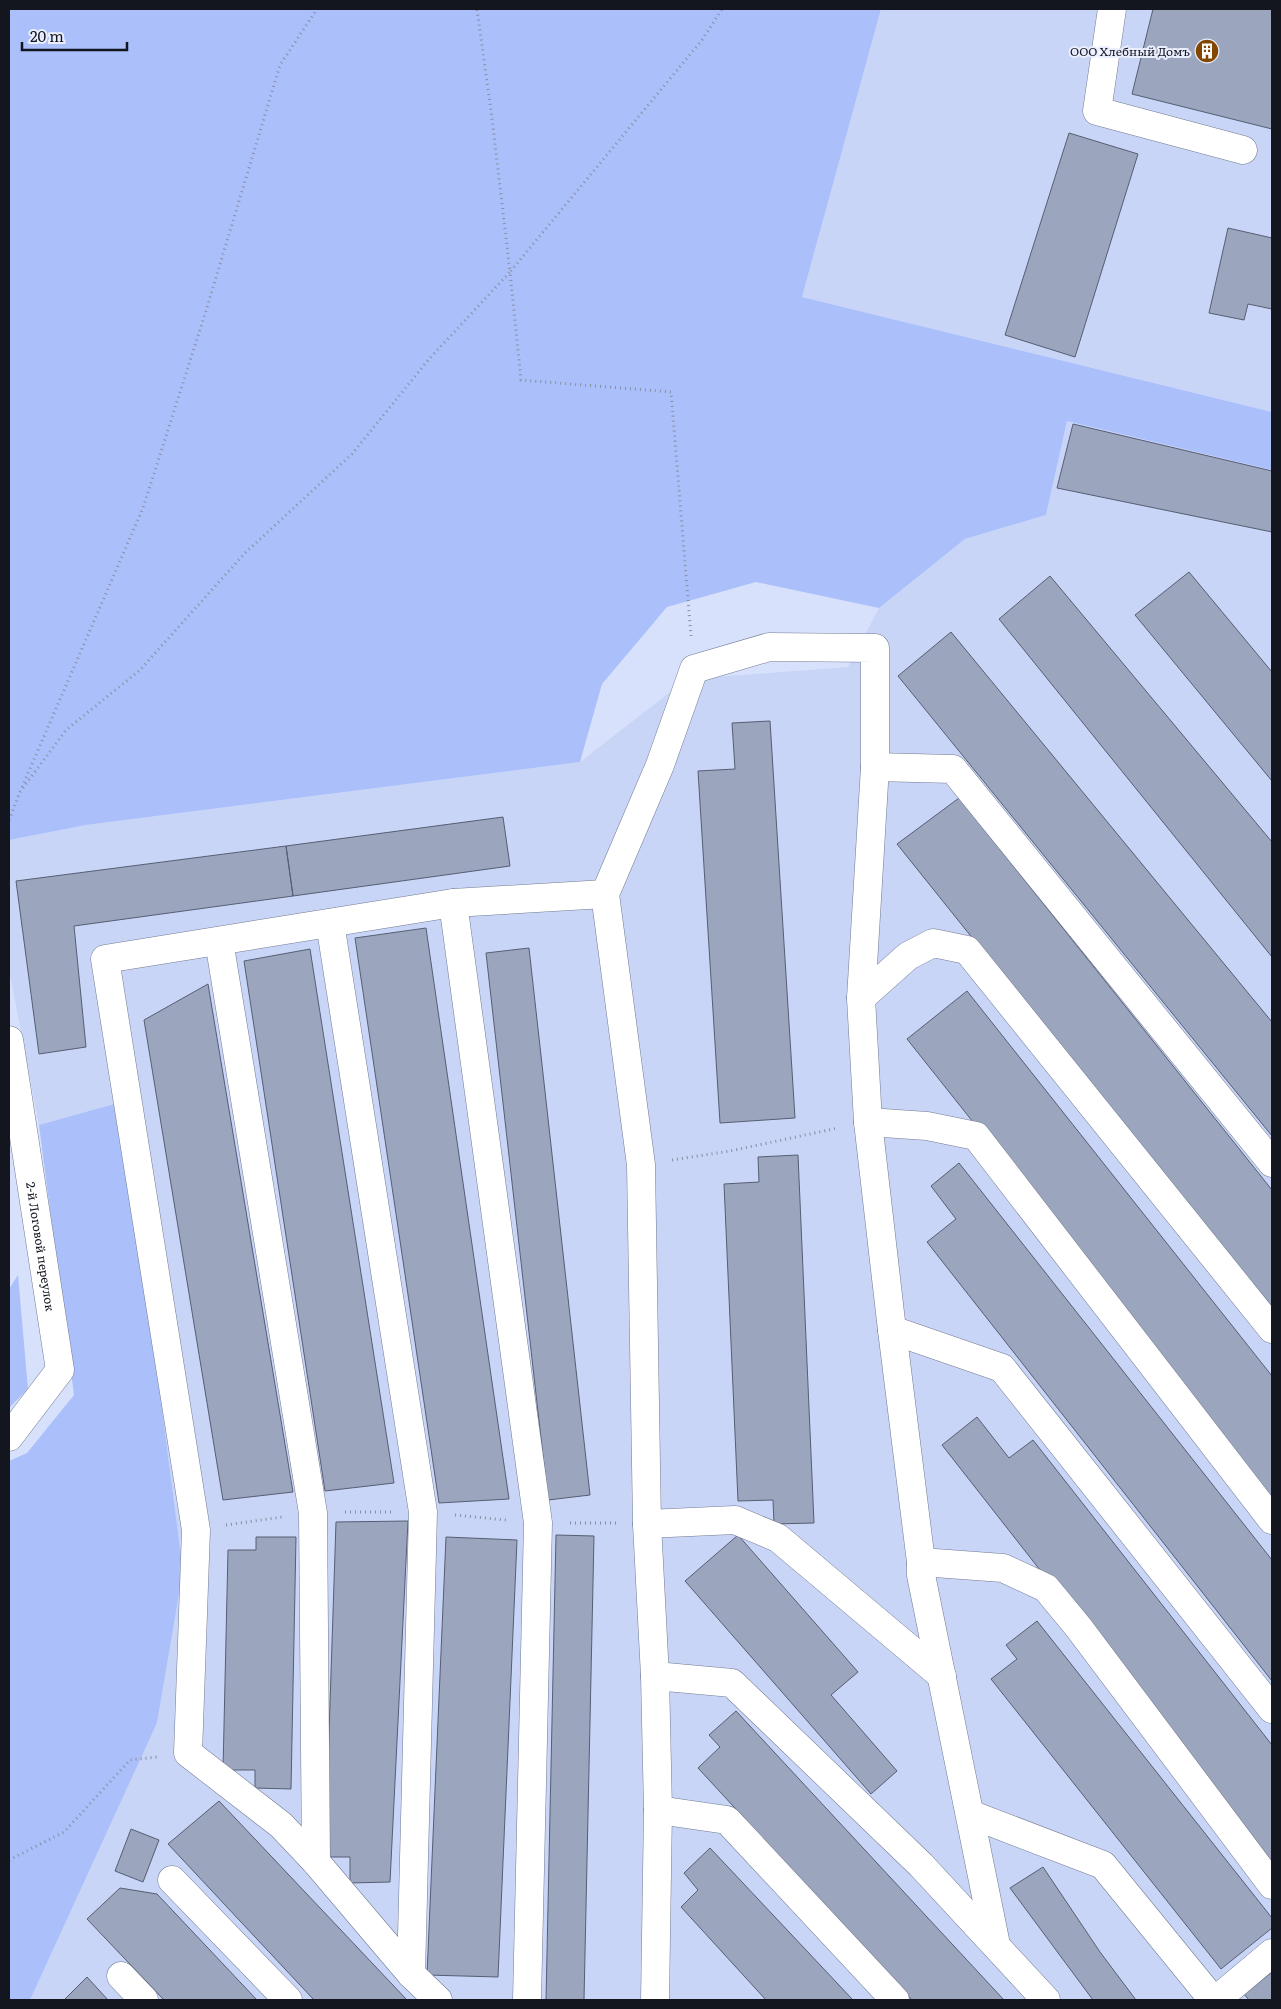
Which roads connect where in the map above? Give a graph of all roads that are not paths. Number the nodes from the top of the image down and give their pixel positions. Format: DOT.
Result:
graph roads {
  1 [pos="1112,9"];
  2 [pos="1243,150"];
  3 [pos="875,767"];
  4 [pos="605,894"];
  5 [pos="453,903"];
  6 [pos="330,923"];
  7 [pos="219,941"];
  8 [pos="861,998"];
  9 [pos="9,1040"];
  10 [pos="868,1122"];
  11 [pos="1272,1163"];
  12 [pos="1272,1329"];
  13 [pos="892,1330"];
  14 [pos="9,1437"];
  15 [pos="1272,1520"];
  16 [pos="647,1524"];
  17 [pos="921,1562"];
  18 [pos="655,1676"];
  19 [pos="942,1676"];
  20 [pos="1272,1709"];
  21 [pos="658,1810"];
  22 [pos="970,1814"];
  23 [pos="316,1862"];
  24 [pos="172,1880"];
  25 [pos="1272,1885"];
  26 [pos="996,1945"];
  27 [pos="1272,1953"];
  28 [pos="411,1974"];
  29 [pos="121,1976"];
  30 [pos="144,2000"];
  31 [pos="288,2000"];
  32 [pos="438,2000"];
  33 [pos="527,2000"];
  34 [pos="655,2000"];
  35 [pos="895,2000"];
  36 [pos="1046,2000"];
  37 [pos="1214,2000"];
  1 -- 2 [label="street"];
  3 -- 4 [label="street"];
  3 -- 8 [label="street"];
  3 -- 11 [label="street"];
  4 -- 5 [label="street"];
  4 -- 16 [label="street"];
  5 -- 6 [label="street"];
  5 -- 33 [label="street"];
  6 -- 7 [label="street"];
  6 -- 28 [label="street"];
  7 -- 23 [label="street"];
  7 -- 23 [label="street"];
  8 -- 10 [label="street"];
  8 -- 12 [label="street"];
  9 -- 14 [label="street, 2-й Логовой переулок"];
  10 -- 13 [label="street"];
  10 -- 15 [label="street"];
  13 -- 17 [label="street"];
  13 -- 20 [label="street"];
  16 -- 18 [label="street"];
  16 -- 19 [label="street"];
  17 -- 19 [label="street"];
  17 -- 25 [label="street"];
  18 -- 21 [label="street"];
  18 -- 26 [label="street"];
  19 -- 22 [label="street"];
  21 -- 34 [label="street"];
  21 -- 35 [label="street"];
  22 -- 26 [label="street"];
  22 -- 37 [label="street"];
  23 -- 28 [label="street"];
  24 -- 31 [label="street"];
  26 -- 36 [label="street"];
  27 -- 37 [label="street"];
  28 -- 32 [label="street"];
  29 -- 30 [label="street"];
}
